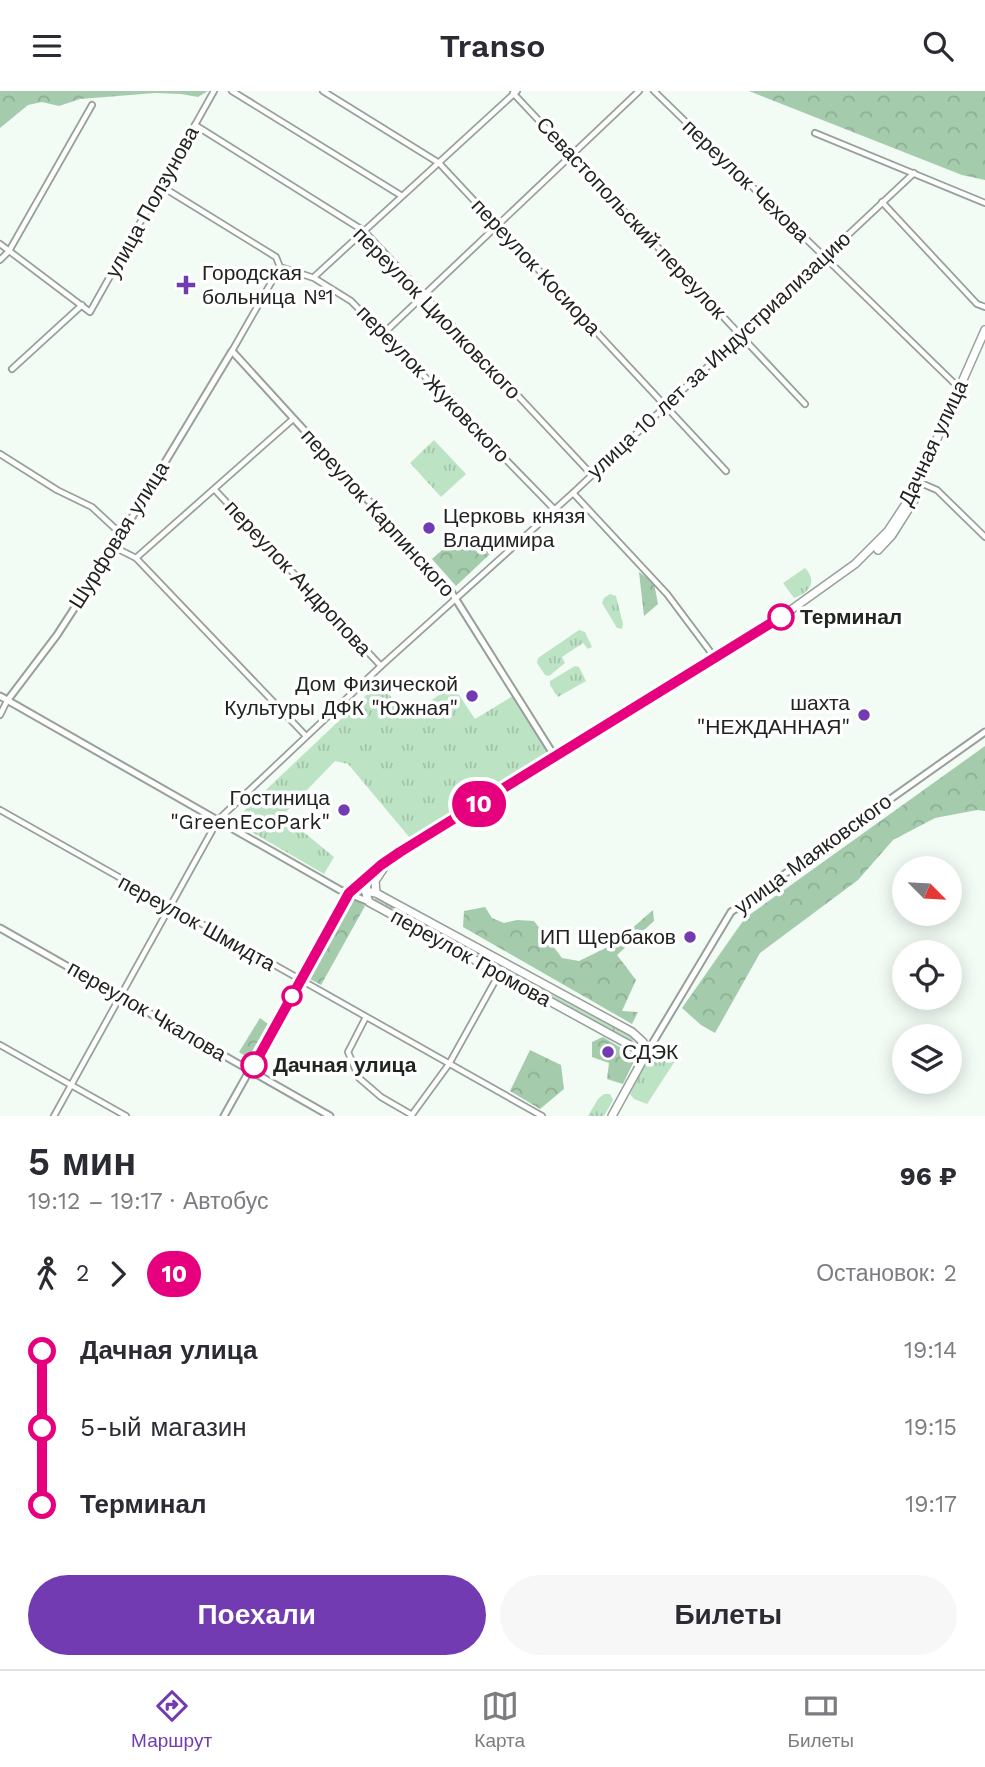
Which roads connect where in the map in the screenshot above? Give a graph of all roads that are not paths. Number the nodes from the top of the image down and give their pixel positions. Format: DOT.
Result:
graph roads {
  1 [pos="214,91"];
  2 [pos="232,91"];
  3 [pos="323,91"];
  4 [pos="639,91"];
  5 [pos="654,91"];
  6 [pos="515,92"];
  7 [pos="92,105"];
  8 [pos="195,125"];
  9 [pos="815,133"];
  10 [pos="572,155"];
  11 [pos="439,163"];
  12 [pos="914,173"];
  13 [pos="161,185"];
  14 [pos="402,196"];
  15 [pos="882,202"];
  16 [pos="985,203"];
  17 [pos="498,225"];
  18 [pos="364,231"];
  19 [pos="0,244"];
  20 [pos="9,251"];
  21 [pos="824,256"];
  22 [pos="0,260"];
  23 [pos="280,267"];
  24 [pos="314,278"];
  25 [pos="424,296"];
  26 [pos="82,305"];
  27 [pos="985,307"];
  28 [pos="985,330"];
  29 [pos="384,333"];
  30 [pos="741,335"];
  31 [pos="985,342"];
  32 [pos="232,351"];
  33 [pos="12,369"];
  34 [pos="963,386"];
  35 [pos="805,404"];
  36 [pos="665,406"];
  37 [pos="293,419"];
  38 [pos="0,454"];
  39 [pos="726,471"];
  40 [pos="592,475"];
  41 [pos="921,483"];
  42 [pos="215,490"];
  43 [pos="573,493"];
  44 [pos="555,510"];
  45 [pos="121,534"];
  46 [pos="985,537"];
  47 [pos="114,547"];
  48 [pos="136,558"];
  49 [pos="456,599"];
  50 [pos="716,660"];
  51 [pos="381,666"];
  52 [pos="0,696"];
  53 [pos="8,701"];
  54 [pos="0,715"];
  55 [pos="985,732"];
  56 [pos="306,736"];
  57 [pos="557,759"];
  58 [pos="0,810"];
  59 [pos="218,820"];
  60 [pos="376,873"];
  61 [pos="365,891"];
  62 [pos="349,893"];
  63 [pos="376,893"];
  64 [pos="369,902"];
  65 [pos="171,908"];
  66 [pos="0,928"];
  67 [pos="499,973"];
  68 [pos="300,981"];
  69 [pos="122,995"];
  70 [pos="366,1017"];
  71 [pos="0,1045"];
  72 [pos="646,1054"];
  73 [pos="449,1064"];
  74 [pos="251,1070"];
  75 [pos="72,1085"];
  76 [pos="54,1116"];
  77 [pos="126,1116"];
  78 [pos="224,1116"];
  79 [pos="330,1116"];
  80 [pos="412,1116"];
  81 [pos="542,1116"];
  82 [pos="612,1116"];
  1 -- 8 [label="street, улица Ползунова"];
  2 -- 14 [label="street"];
  3 -- 11 [label="street, переулок Косиора"];
  4 -- 10 [label="street"];
  5 -- 21 [label="street, переулок Чехова"];
  6 -- 10 [label="street, Севастопольский переулок"];
  6 -- 11 [label="street"];
  7 -- 20 [label="street"];
  8 -- 13 [label="street, улица Ползунова"];
  8 -- 18 [label="street, переулок Циолковского"];
  9 -- 12 [label="street"];
  10 -- 17 [label="street"];
  10 -- 30 [label="street, Севастопольский переулок"];
  11 -- 14 [label="street"];
  11 -- 17 [label="street, переулок Косиора"];
  12 -- 15 [label="street, улица 10 лет за Индустриализацию"];
  12 -- 16 [label="street"];
  13 -- 23 [label="street, переулок Жуковского"];
  13 -- 26 [label="street, улица Ползунова"];
  14 -- 18 [label="street"];
  15 -- 21 [label="street, улица 10 лет за Индустриализацию"];
  15 -- 27 [label="street"];
  17 -- 25 [label="street"];
  17 -- 36 [label="street, переулок Косиора"];
  18 -- 24 [label="street"];
  18 -- 25 [label="street, переулок Циолковского"];
  19 -- 20 [label="street"];
  20 -- 22 [label="street"];
  20 -- 26 [label="street"];
  21 -- 30 [label="street, улица 10 лет за Индустриализацию"];
  21 -- 34 [label="street, переулок Чехова"];
  23 -- 24 [label="street, переулок Жуковского"];
  23 -- 32 [label="street"];
  24 -- 29 [label="street, переулок Жуковского"];
  25 -- 29 [label="street"];
  25 -- 40 [label="street, переулок Циолковского"];
  26 -- 33 [label="street"];
  28 -- 34 [label="main road, Дачная улица"];
  29 -- 44 [label="street, переулок Жуковского"];
  30 -- 35 [label="street, Севастопольский переулок"];
  30 -- 36 [label="street, улица 10 лет за Индустриализацию"];
  31 -- 34 [label="main road, Дачная улица"];
  32 -- 37 [label="street, переулок Карпинского"];
  32 -- 45 [label="street, Шурфовая улица"];
  34 -- 41 [label="main road, Дачная улица"];
  36 -- 39 [label="street, переулок Косиора"];
  36 -- 40 [label="street, улица 10 лет за Индустриализацию"];
  37 -- 42 [label="street, Шурфовая улица"];
  37 -- 49 [label="street, переулок Карпинского"];
  38 -- 45 [label="street"];
  40 -- 43 [label="street, улица 10 лет за Индустриализацию"];
  41 -- 46 [label="street"];
  41 -- 50 [label="main road, Дачная улица"];
  42 -- 48 [label="street, Шурфовая улица"];
  42 -- 51 [label="street, переулок Андропова"];
  43 -- 44 [label="street, улица 10 лет за Индустриализацию"];
  43 -- 50 [label="street"];
  44 -- 49 [label="street, улица 10 лет за Индустриализацию"];
  45 -- 47 [label="street, Шурфовая улица"];
  47 -- 48 [label="street"];
  47 -- 53 [label="street, Шурфовая улица"];
  48 -- 56 [label="street"];
  49 -- 51 [label="street, улица 10 лет за Индустриализацию"];
  49 -- 57 [label="street, переулок Карпинского"];
  50 -- 57 [label="main road, Дачная улица"];
  51 -- 56 [label="street, улица 10 лет за Индустриализацию"];
  52 -- 53 [label="street, переулок Громова"];
  53 -- 54 [label="street, Шурфовая улица"];
  53 -- 59 [label="street, переулок Громова"];
  55 -- 72 [label="street, улица Маяковского"];
  56 -- 59 [label="street, улица 10 лет за Индустриализацию"];
  57 -- 60 [label="main road, Дачная улица"];
  58 -- 65 [label="street, переулок Шмидта"];
  59 -- 62 [label="street, переулок Громова"];
  59 -- 65 [label="street, улица 10 лет за Индустриализацию"];
  60 -- 61 [label="main road"];
  60 -- 62 [label="street, Дачная улица"];
  60 -- 63 [label="main road, переулок Громова"];
  61 -- 62 [label="street"];
  61 -- 63 [label="main road"];
  61 -- 64 [label="main road"];
  62 -- 64 [label="street, переулок Громова"];
  62 -- 68 [label="street, Дачная улица"];
  63 -- 72 [label="main road, переулок Громова"];
  64 -- 67 [label="main road, переулок Громова"];
  65 -- 68 [label="street, переулок Шмидта"];
  65 -- 69 [label="street, улица 10 лет за Индустриализацию"];
  66 -- 69 [label="street, переулок Чкалова"];
  67 -- 72 [label="main road, переулок Громова"];
  67 -- 73 [label="street"];
  68 -- 70 [label="street, переулок Шмидта"];
  68 -- 74 [label="street, Дачная улица"];
  69 -- 74 [label="street, переулок Чкалова"];
  69 -- 75 [label="street, улица 10 лет за Индустриализацию"];
  70 -- 73 [label="street, переулок Шмидта"];
  70 -- 80 [label="street"];
  71 -- 75 [label="street"];
  72 -- 82 [label="main road, улица Маяковского"];
  73 -- 80 [label="street"];
  73 -- 81 [label="street, переулок Шмидта"];
  74 -- 78 [label="street, Дачная улица"];
  74 -- 79 [label="street, переулок Чкалова"];
  75 -- 76 [label="street, улица 10 лет за Индустриализацию"];
  75 -- 77 [label="street"];
}
